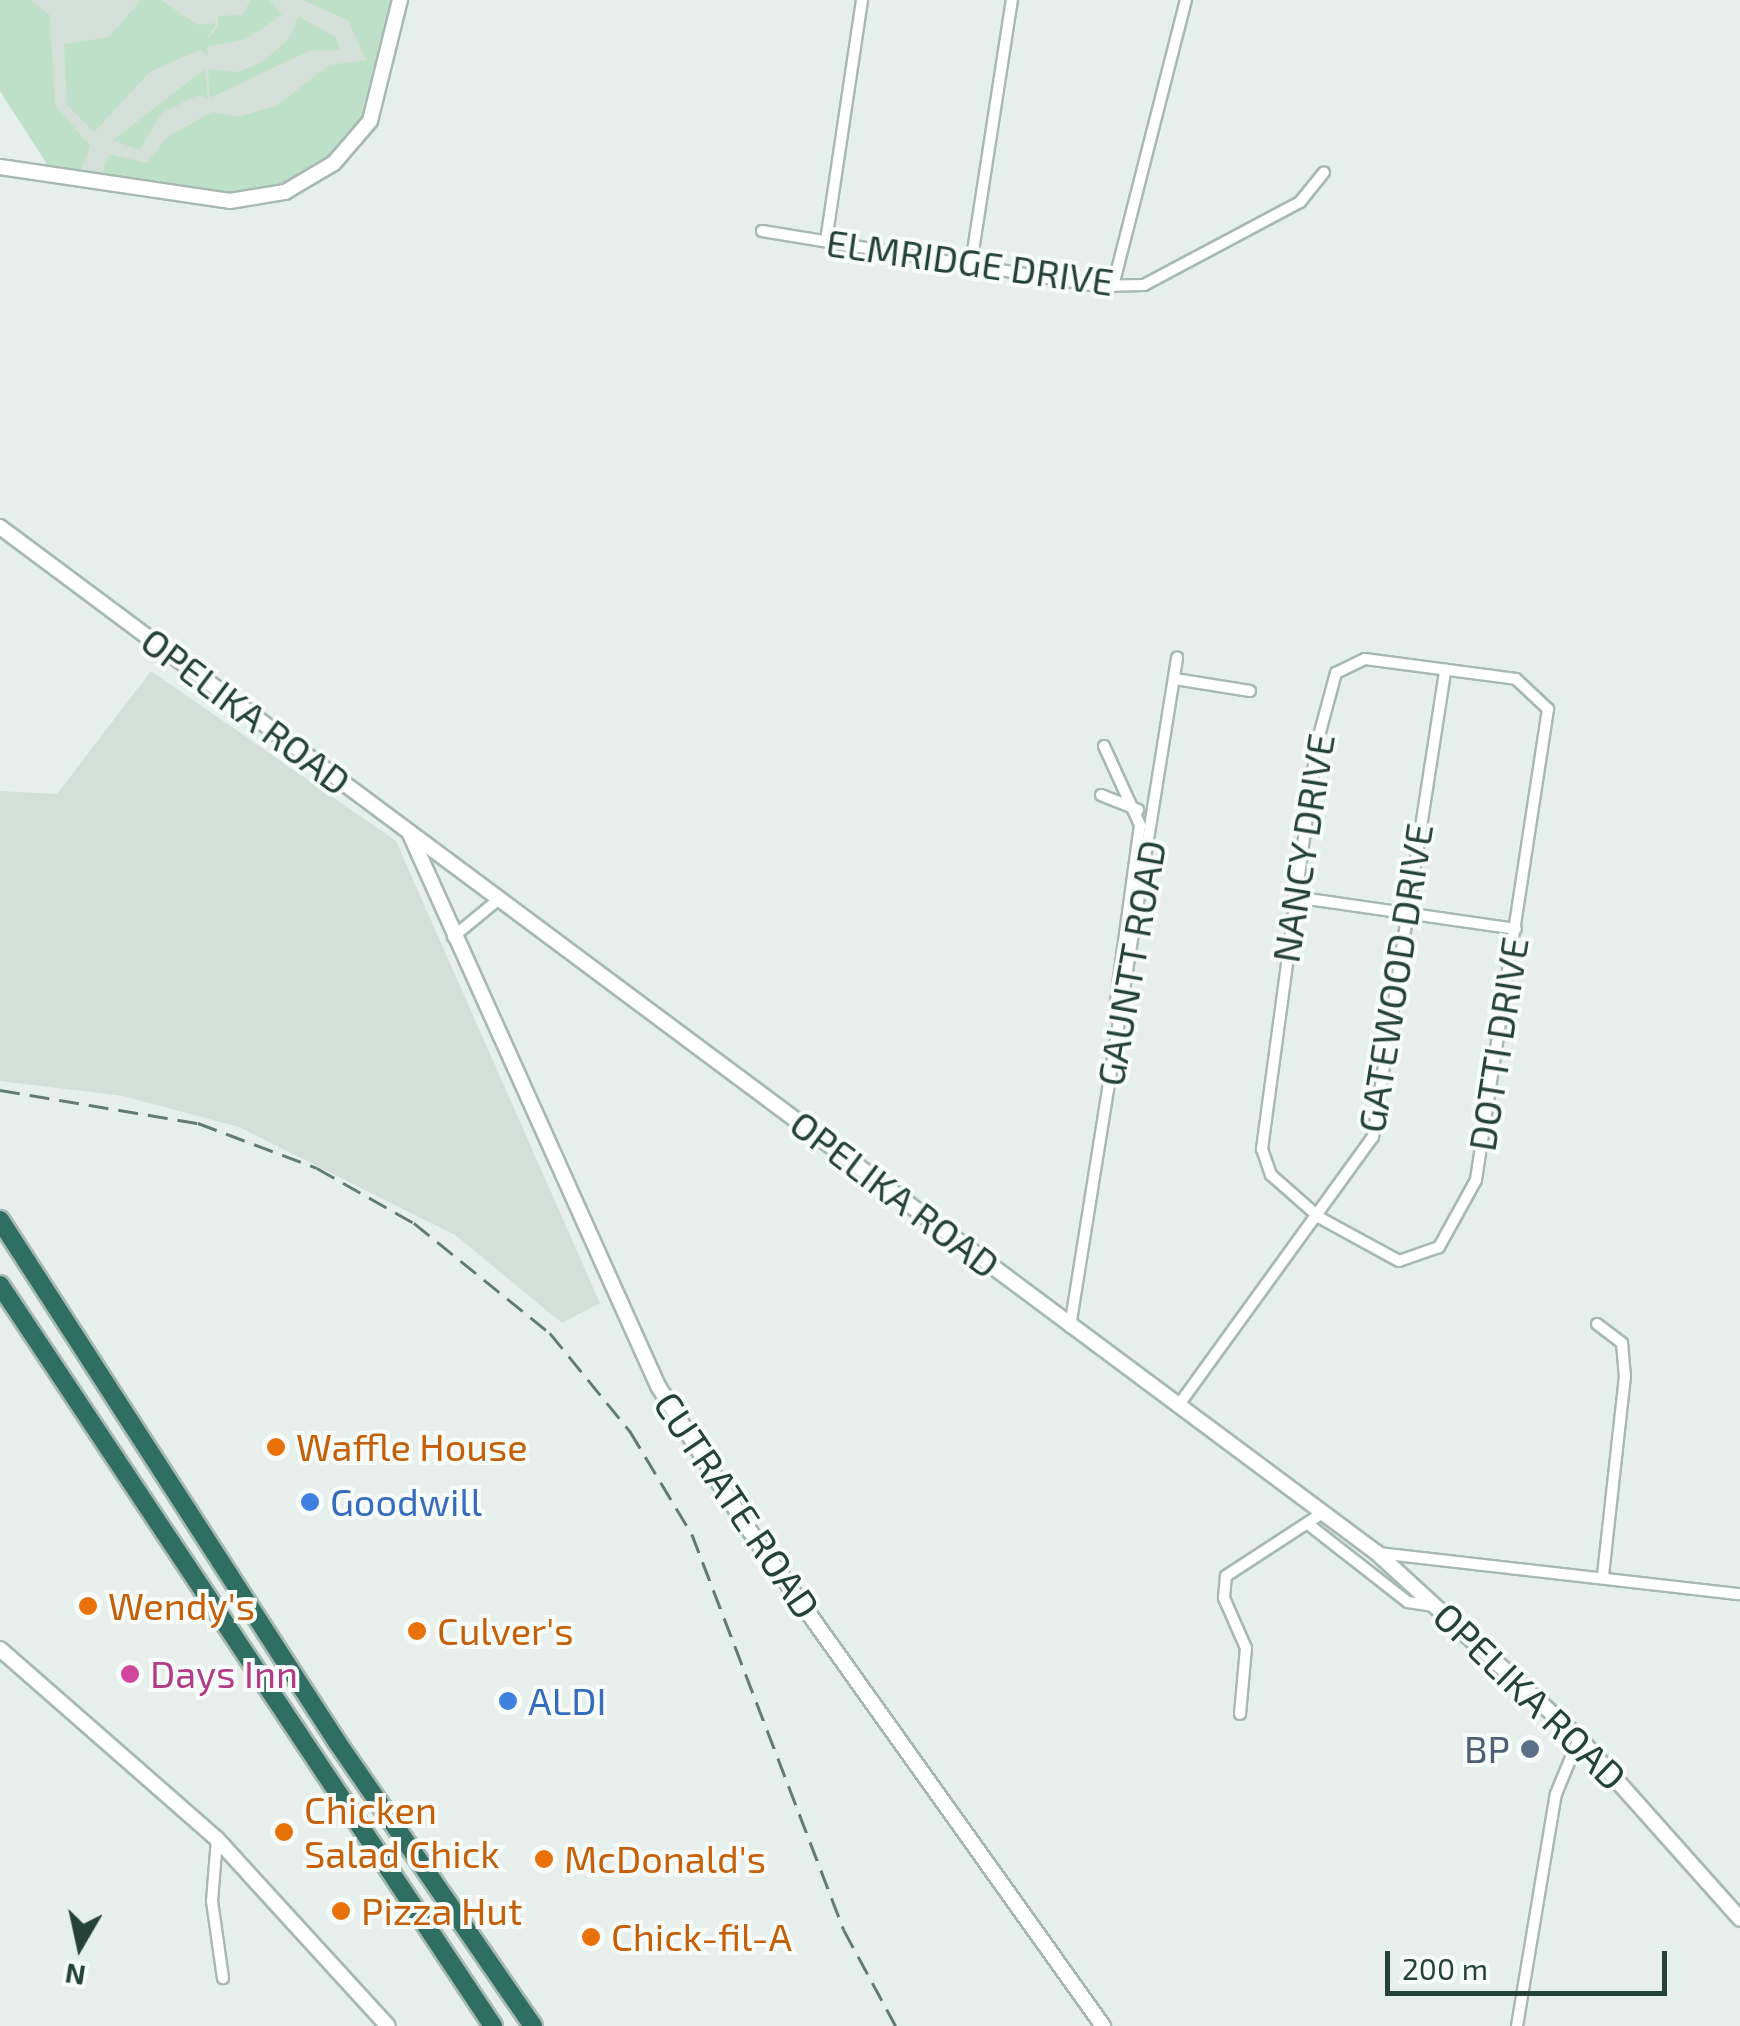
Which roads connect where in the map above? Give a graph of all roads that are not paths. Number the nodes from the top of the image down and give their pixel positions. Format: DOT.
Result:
graph roads {
  1 [pos="400,0"];
  2 [pos="862,0"];
  3 [pos="1012,0"];
  4 [pos="1186,0"];
  5 [pos="0,168"];
  6 [pos="1324,172"];
  7 [pos="762,230"];
  8 [pos="826,241"];
  9 [pos="971,264"];
  10 [pos="1113,286"];
  11 [pos="0,527"];
  12 [pos="1177,658"];
  13 [pos="1445,670"];
  14 [pos="1175,679"];
  15 [pos="1250,691"];
  16 [pos="1544,699"];
  17 [pos="1104,746"];
  18 [pos="1101,795"];
  19 [pos="1139,810"];
  20 [pos="409,832"];
  21 [pos="1294,897"];
  22 [pos="499,899"];
  23 [pos="1408,915"];
  24 [pos="1516,929"];
  25 [pos="452,938"];
  26 [pos="1114,1017"];
  27 [pos="1320,1218"];
  28 [pos="0,1220"];
  29 [pos="0,1285"];
  30 [pos="1597,1324"];
  31 [pos="1070,1326"];
  32 [pos="1178,1406"];
  33 [pos="1321,1514"];
  34 [pos="1308,1524"];
  35 [pos="1376,1553"];
  36 [pos="1603,1576"];
  37 [pos="1740,1594"];
  38 [pos="1440,1608"];
  39 [pos="0,1649"];
  40 [pos="1240,1714"];
  41 [pos="1579,1738"];
  42 [pos="217,1839"];
  43 [pos="1740,1919"];
  44 [pos="223,1978"];
  45 [pos="388,2026"];
  46 [pos="493,2026"];
  47 [pos="534,2026"];
  48 [pos="1103,2026"];
  49 [pos="1516,2026"];
  1 -- 5 [label="street"];
  2 -- 8 [label="street"];
  3 -- 9 [label="street"];
  4 -- 10 [label="street"];
  6 -- 10 [label="street, ELMRIDGE DRIVE"];
  7 -- 8 [label="street, ELMRIDGE DRIVE"];
  8 -- 9 [label="street, ELMRIDGE DRIVE"];
  9 -- 10 [label="street, ELMRIDGE DRIVE"];
  11 -- 20 [label="street, OPELIKA ROAD"];
  12 -- 14 [label="street, GAUNTT ROAD"];
  13 -- 16 [label="street, NANCY DRIVE"];
  13 -- 21 [label="street, NANCY DRIVE"];
  13 -- 23 [label="street, GATEWOOD DRIVE"];
  14 -- 15 [label="street"];
  14 -- 26 [label="street, GAUNTT ROAD"];
  16 -- 24 [label="street, DOTTI DRIVE"];
  17 -- 19 [label="street"];
  18 -- 19 [label="street"];
  19 -- 26 [label="street"];
  20 -- 22 [label="street, OPELIKA ROAD"];
  20 -- 25 [label="street, CUTRATE ROAD"];
  21 -- 23 [label="street"];
  21 -- 27 [label="street, NANCY DRIVE"];
  22 -- 25 [label="street"];
  22 -- 31 [label="street, OPELIKA ROAD"];
  23 -- 24 [label="street"];
  23 -- 27 [label="street, GATEWOOD DRIVE"];
  24 -- 27 [label="street, DOTTI DRIVE"];
  25 -- 48 [label="street, CUTRATE ROAD"];
  26 -- 31 [label="street, GAUNTT ROAD"];
  27 -- 32 [label="street, GATEWOOD DRIVE"];
  28 -- 47 [label="highway"];
  29 -- 46 [label="highway"];
  30 -- 36 [label="street"];
  31 -- 32 [label="street, OPELIKA ROAD"];
  32 -- 33 [label="street, OPELIKA ROAD"];
  33 -- 34 [label="street"];
  33 -- 35 [label="street, OPELIKA ROAD"];
  34 -- 38 [label="street"];
  34 -- 40 [label="street"];
  35 -- 36 [label="street"];
  35 -- 38 [label="street, OPELIKA ROAD"];
  36 -- 37 [label="street"];
  38 -- 41 [label="street, OPELIKA ROAD"];
  39 -- 42 [label="street"];
  41 -- 43 [label="street, OPELIKA ROAD"];
  41 -- 49 [label="street"];
  42 -- 44 [label="street"];
  42 -- 45 [label="street"];
}
